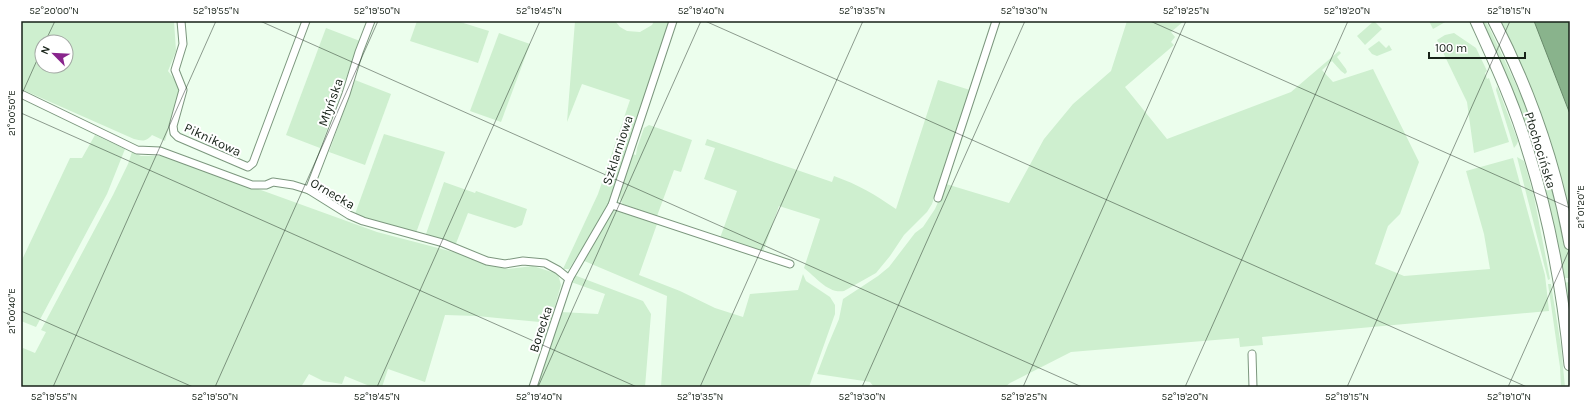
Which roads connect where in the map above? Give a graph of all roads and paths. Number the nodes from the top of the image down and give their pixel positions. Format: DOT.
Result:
graph roads {
  1 [pos="181,21"];
  2 [pos="306,21"];
  3 [pos="371,21"];
  4 [pos="673,21"];
  5 [pos="996,21"];
  6 [pos="1476,21"];
  7 [pos="1494,21"];
  8 [pos="21,94"];
  9 [pos="309,190"];
  10 [pos="938,198"];
  11 [pos="612,205"];
  12 [pos="1570,244"];
  13 [pos="790,264"];
  14 [pos="569,279"];
  15 [pos="1252,354"];
  16 [pos="1570,365"];
  17 [pos="533,387"];
  18 [pos="1253,387"];
  1 -- 2 [label="street, Piknikowa"];
  3 -- 9 [label="street, Młyńska"];
  4 -- 11 [label="street, Szklarniowa"];
  5 -- 10 [label="street"];
  6 -- 16 [label="main road, Płochocińska"];
  7 -- 12 [label="main road, Płochocińska"];
  8 -- 9 [label="street, Ornecka"];
  9 -- 14 [label="street, Ornecka"];
  11 -- 13 [label="street"];
  11 -- 14 [label="street, Szklarniowa"];
  14 -- 17 [label="street, Borecka"];
  15 -- 18 [label="street"];
}
